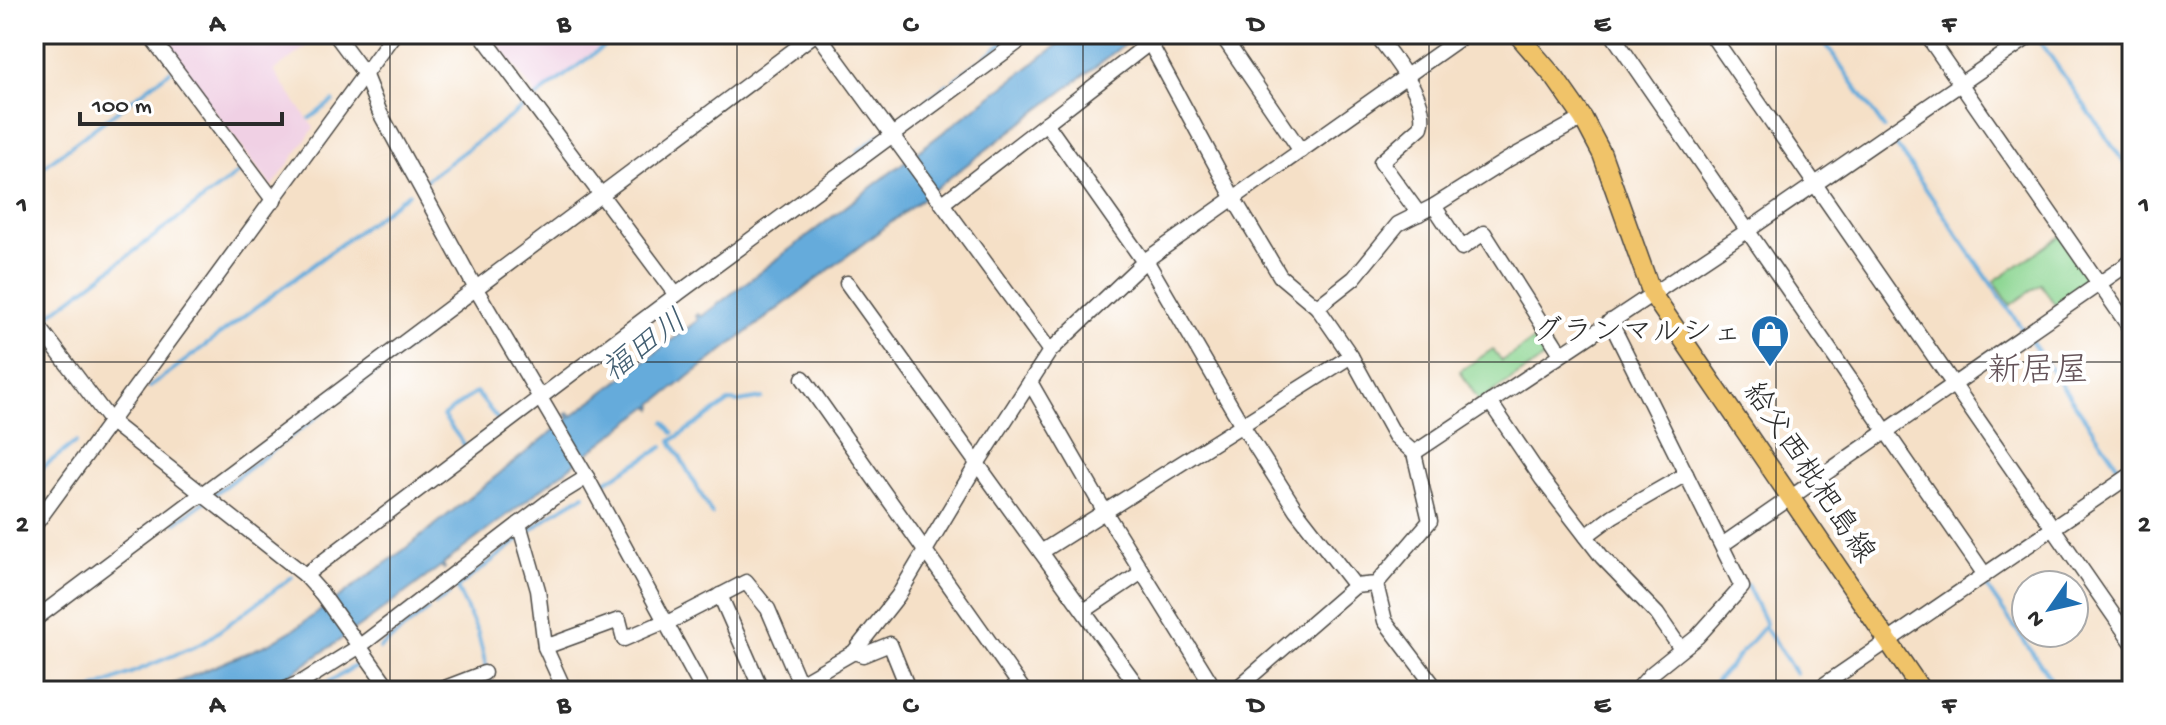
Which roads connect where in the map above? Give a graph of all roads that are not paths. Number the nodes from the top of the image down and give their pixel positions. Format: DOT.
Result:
graph roads {
  1 [pos="149,34"];
  2 [pos="335,34"];
  3 [pos="394,34"];
  4 [pos="481,34"];
  5 [pos="817,34"];
  6 [pos="1029,34"];
  7 [pos="1221,34"];
  8 [pos="1376,34"];
  9 [pos="1466,34"];
  10 [pos="1517,34"];
  11 [pos="1612,34"];
  12 [pos="1711,34"];
  13 [pos="1926,34"];
  14 [pos="2033,34"];
  15 [pos="1151,37"];
  16 [pos="364,73"];
  17 [pos="1405,77"];
  18 [pos="1961,84"];
  19 [pos="1583,118"];
  20 [pos="1046,123"];
  21 [pos="892,136"];
  22 [pos="1301,151"];
  23 [pos="1815,184"];
  24 [pos="601,195"];
  25 [pos="1234,199"];
  26 [pos="274,201"];
  27 [pos="941,201"];
  28 [pos="1434,206"];
  29 [pos="1419,214"];
  30 [pos="1747,231"];
  31 [pos="1145,261"];
  32 [pos="2132,261"];
  33 [pos="847,283"];
  34 [pos="2099,283"];
  35 [pos="476,289"];
  36 [pos="1652,294"];
  37 [pos="676,295"];
  38 [pos="1317,307"];
  39 [pos="34,320"];
  40 [pos="1610,321"];
  41 [pos="2132,331"];
  42 [pos="1050,351"];
  43 [pos="1561,354"];
  44 [pos="1351,356"];
  45 [pos="803,378"];
  46 [pos="1030,382"];
  47 [pos="1953,384"];
  48 [pos="540,397"];
  49 [pos="1490,402"];
  50 [pos="111,422"];
  51 [pos="1242,425"];
  52 [pos="1885,431"];
  53 [pos="1414,453"];
  54 [pos="977,464"];
  55 [pos="586,474"];
  56 [pos="1686,474"];
  57 [pos="2132,474"];
  58 [pos="202,495"];
  59 [pos="1789,497"];
  60 [pos="1105,512"];
  61 [pos="519,524"];
  62 [pos="34,526"];
  63 [pos="2053,528"];
  64 [pos="1586,536"];
  65 [pos="1722,545"];
  66 [pos="923,550"];
  67 [pos="1041,552"];
  68 [pos="1142,572"];
  69 [pos="305,575"];
  70 [pos="1985,575"];
  71 [pos="1376,584"];
  72 [pos="1355,586"];
  73 [pos="720,595"];
  74 [pos="1084,611"];
  75 [pos="34,620"];
  76 [pos="666,622"];
  77 [pos="1888,642"];
  78 [pos="2132,642"];
  79 [pos="358,643"];
  80 [pos="545,647"];
  81 [pos="1681,649"];
  82 [pos="854,652"];
  83 [pos="484,673"];
  84 [pos="306,686"];
  85 [pos="793,688"];
  86 [pos="281,691"];
  87 [pos="391,691"];
  88 [pos="437,691"];
  89 [pos="565,691"];
  90 [pos="703,691"];
  91 [pos="762,691"];
  92 [pos="909,691"];
  93 [pos="1024,691"];
  94 [pos="1141,691"];
  95 [pos="1216,691"];
  96 [pos="1234,691"];
  97 [pos="1438,691"];
  98 [pos="1638,691"];
  99 [pos="1815,691"];
  100 [pos="1922,691"];
  1 -- 26 [label="street"];
  2 -- 16 [label="street"];
  3 -- 16 [label="street"];
  4 -- 24 [label="street"];
  5 -- 21 [label="street"];
  5 -- 24 [label="street"];
  6 -- 21 [label="street"];
  7 -- 22 [label="street"];
  8 -- 17 [label="street"];
  9 -- 17 [label="street"];
  10 -- 19 [label="main road, 給父西枇杷島線"];
  11 -- 30 [label="street"];
  12 -- 23 [label="street"];
  13 -- 18 [label="street"];
  14 -- 18 [label="street"];
  15 -- 20 [label="street"];
  15 -- 25 [label="street"];
  16 -- 26 [label="street"];
  16 -- 35 [label="street"];
  17 -- 22 [label="street"];
  17 -- 29 [label="street"];
  18 -- 23 [label="street"];
  18 -- 34 [label="street"];
  19 -- 28 [label="street"];
  19 -- 36 [label="main road, 給父西枇杷島線"];
  20 -- 27 [label="street"];
  20 -- 31 [label="street"];
  21 -- 27 [label="street"];
  21 -- 37 [label="street"];
  22 -- 25 [label="street"];
  23 -- 30 [label="street"];
  23 -- 47 [label="street"];
  24 -- 35 [label="street"];
  24 -- 37 [label="street"];
  25 -- 31 [label="street"];
  25 -- 38 [label="street"];
  26 -- 50 [label="street"];
  27 -- 42 [label="street"];
  28 -- 29 [label="street"];
  28 -- 43 [label="street"];
  29 -- 38 [label="street"];
  30 -- 36 [label="street"];
  30 -- 52 [label="street"];
  31 -- 42 [label="street"];
  31 -- 51 [label="street"];
  32 -- 34 [label="street"];
  33 -- 54 [label="street"];
  34 -- 41 [label="street"];
  34 -- 47 [label="street"];
  35 -- 48 [label="street"];
  35 -- 58 [label="street"];
  36 -- 40 [label="street"];
  36 -- 59 [label="main road, 給父西枇杷島線"];
  37 -- 48 [label="street"];
  38 -- 44 [label="street"];
  39 -- 50 [label="street"];
  40 -- 43 [label="street"];
  40 -- 56 [label="street"];
  42 -- 46 [label="street"];
  43 -- 49 [label="street"];
  44 -- 51 [label="street"];
  44 -- 53 [label="street"];
  45 -- 66 [label="street"];
  46 -- 54 [label="street"];
  46 -- 60 [label="street"];
  47 -- 52 [label="street"];
  47 -- 63 [label="street"];
  48 -- 55 [label="street"];
  48 -- 69 [label="street"];
  49 -- 53 [label="street"];
  49 -- 64 [label="street"];
  50 -- 58 [label="street"];
  50 -- 62 [label="street"];
  51 -- 60 [label="street"];
  51 -- 72 [label="street"];
  52 -- 59 [label="street"];
  52 -- 70 [label="street"];
  53 -- 71 [label="street"];
  54 -- 66 [label="street"];
  54 -- 67 [label="street"];
  55 -- 61 [label="street"];
  55 -- 76 [label="street"];
  56 -- 64 [label="street"];
  56 -- 65 [label="street"];
  57 -- 63 [label="street"];
  58 -- 69 [label="street"];
  58 -- 75 [label="street"];
  59 -- 65 [label="street"];
  59 -- 77 [label="main road, 給父西枇杷島線"];
  60 -- 67 [label="street"];
  60 -- 68 [label="street"];
  61 -- 79 [label="street"];
  61 -- 80 [label="street"];
  63 -- 70 [label="street"];
  63 -- 78 [label="street"];
  64 -- 81 [label="street"];
  65 -- 81 [label="street"];
  66 -- 82 [label="street"];
  66 -- 93 [label="street"];
  67 -- 74 [label="street"];
  68 -- 74 [label="street"];
  68 -- 95 [label="street"];
  69 -- 79 [label="street"];
  70 -- 77 [label="street"];
  71 -- 72 [label="street"];
  71 -- 97 [label="street"];
  72 -- 96 [label="street"];
  73 -- 76 [label="street"];
  73 -- 85 [label="street"];
  73 -- 91 [label="street"];
  74 -- 94 [label="street"];
  76 -- 80 [label="street"];
  76 -- 90 [label="street"];
  77 -- 99 [label="street"];
  77 -- 100 [label="main road, 給父西枇杷島線"];
  79 -- 84 [label="street"];
  79 -- 87 [label="street"];
  80 -- 89 [label="street"];
  81 -- 98 [label="street"];
  82 -- 85 [label="street"];
  82 -- 92 [label="street"];
  83 -- 88 [label="street"];
  84 -- 86 [label="street"];
}
